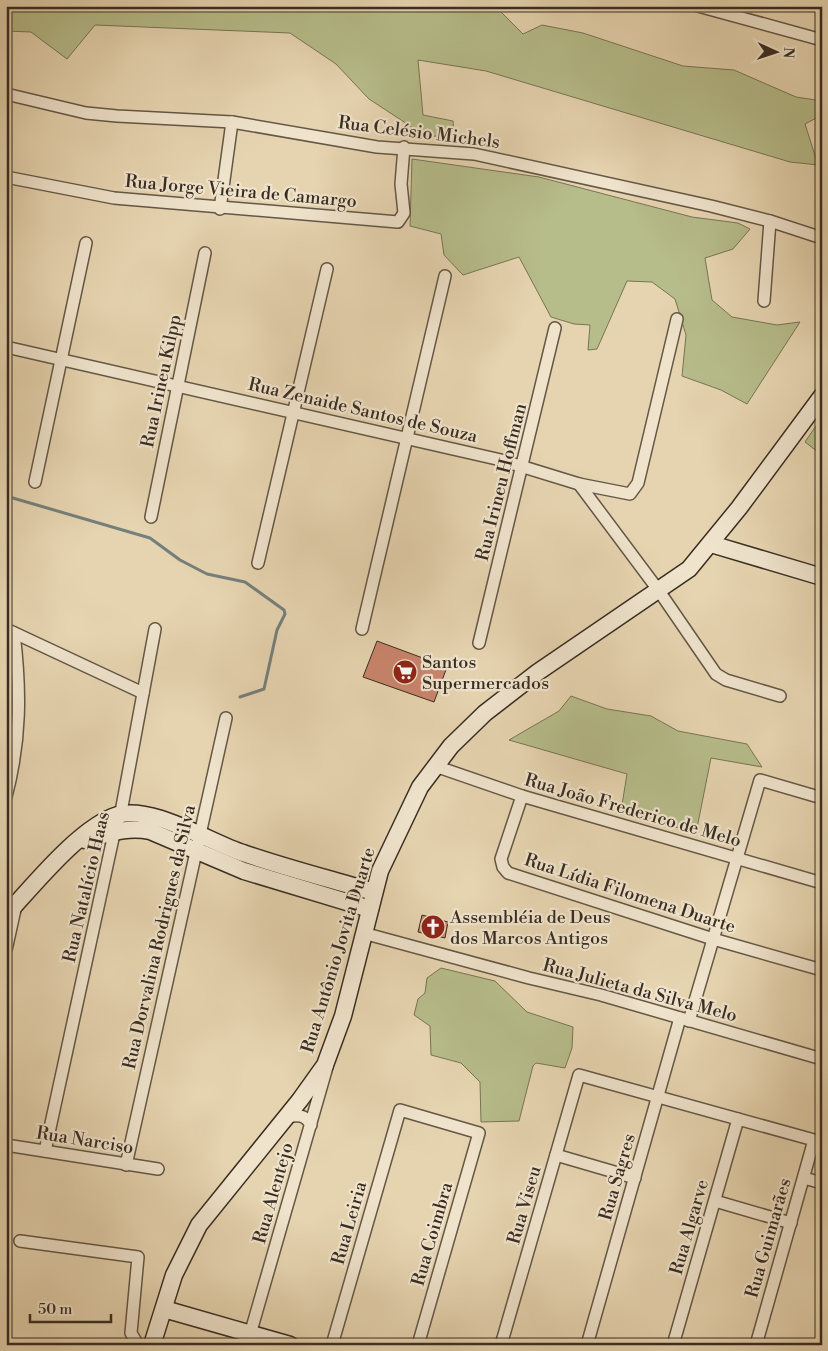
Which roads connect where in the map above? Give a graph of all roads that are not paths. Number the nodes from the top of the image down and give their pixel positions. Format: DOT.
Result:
graph roads {
  1 [pos="698,6"];
  2 [pos="822,40"];
  3 [pos="6,94"];
  4 [pos="232,122"];
  5 [pos="404,148"];
  6 [pos="6,177"];
  7 [pos="220,208"];
  8 [pos="770,221"];
  9 [pos="822,238"];
  10 [pos="86,243"];
  11 [pos="205,254"];
  12 [pos="327,269"];
  13 [pos="445,276"];
  14 [pos="764,301"];
  15 [pos="677,319"];
  16 [pos="555,328"];
  17 [pos="6,347"];
  18 [pos="60,359"];
  19 [pos="178,386"];
  20 [pos="822,396"];
  21 [pos="295,413"];
  22 [pos="407,439"];
  23 [pos="523,465"];
  24 [pos="35,482"];
  25 [pos="579,484"];
  26 [pos="151,517"];
  27 [pos="711,544"];
  28 [pos="258,564"];
  29 [pos="822,577"];
  30 [pos="659,591"];
  31 [pos="155,629"];
  32 [pos="362,630"];
  33 [pos="10,631"];
  34 [pos="479,644"];
  35 [pos="143,693"];
  36 [pos="780,696"];
  37 [pos="226,718"];
  38 [pos="435,766"];
  39 [pos="522,796"];
  40 [pos="6,797"];
  41 [pos="822,798"];
  42 [pos="120,814"];
  43 [pos="115,831"];
  44 [pos="200,834"];
  45 [pos="78,842"];
  46 [pos="196,851"];
  47 [pos="737,858"];
  48 [pos="822,883"];
  49 [pos="374,892"];
  50 [pos="12,909"];
  51 [pos="370,909"];
  52 [pos="363,933"];
  53 [pos="713,939"];
  54 [pos="6,950"];
  55 [pos="822,970"];
  56 [pos="685,1019"];
  57 [pos="332,1051"];
  58 [pos="822,1059"];
  59 [pos="658,1097"];
  60 [pos="287,1117"];
  61 [pos="738,1119"];
  62 [pos="311,1125"];
  63 [pos="479,1133"];
  64 [pos="6,1145"];
  65 [pos="45,1151"];
  66 [pos="556,1155"];
  67 [pos="126,1164"];
  68 [pos="158,1169"];
  69 [pos="635,1178"];
  70 [pos="804,1178"];
  71 [pos="822,1183"];
  72 [pos="714,1201"];
  73 [pos="791,1223"];
  74 [pos="20,1241"];
  75 [pos="164,1309"];
  76 [pos="249,1339"];
  77 [pos="138,1345"];
  78 [pos="152,1345"];
  79 [pos="290,1345"];
  80 [pos="332,1345"];
  81 [pos="418,1345"];
  82 [pos="501,1345"];
  83 [pos="587,1345"];
  84 [pos="673,1345"];
  85 [pos="756,1345"];
  1 -- 2 [label="street"];
  3 -- 4 [label="street, Rua Celésio Michels"];
  4 -- 5 [label="street, Rua Celésio Michels"];
  4 -- 7 [label="street"];
  5 -- 7 [label="street, Rua Jorge Vieira de Camargo"];
  5 -- 8 [label="street, Rua Celésio Michels"];
  6 -- 7 [label="street, Rua Jorge Vieira de Camargo"];
  8 -- 9 [label="street, Rua Celésio Michels"];
  8 -- 14 [label="street"];
  10 -- 18 [label="street"];
  11 -- 19 [label="street, Rua Irineu Kilpp"];
  12 -- 21 [label="street"];
  13 -- 22 [label="street"];
  15 -- 25 [label="street, Rua Zenaide Santos de Souza"];
  16 -- 23 [label="street, Rua Irineu Hoffman"];
  17 -- 18 [label="street, Rua Zenaide Santos de Souza"];
  18 -- 19 [label="street, Rua Zenaide Santos de Souza"];
  18 -- 24 [label="street"];
  19 -- 21 [label="street, Rua Zenaide Santos de Souza"];
  19 -- 26 [label="street, Rua Irineu Kilpp"];
  20 -- 27 [label="main road, Rua Antônio Jovita Duarte"];
  21 -- 22 [label="street, Rua Zenaide Santos de Souza"];
  21 -- 28 [label="street"];
  22 -- 23 [label="street, Rua Zenaide Santos de Souza"];
  22 -- 32 [label="street"];
  23 -- 25 [label="street, Rua Zenaide Santos de Souza"];
  23 -- 34 [label="street, Rua Irineu Hoffman"];
  25 -- 30 [label="street"];
  27 -- 29 [label="main road"];
  27 -- 30 [label="main road, Rua Antônio Jovita Duarte"];
  30 -- 36 [label="street"];
  30 -- 38 [label="main road, Rua Antônio Jovita Duarte"];
  31 -- 35 [label="street, Rua Natalício Haas"];
  33 -- 35 [label="street"];
  33 -- 40 [label="street"];
  35 -- 42 [label="street, Rua Natalício Haas"];
  37 -- 44 [label="street, Rua Dorvalina Rodrigues da Silva"];
  38 -- 39 [label="street, Rua João Frederico de Melo"];
  38 -- 49 [label="main road, Rua Antônio Jovita Duarte"];
  39 -- 47 [label="street, Rua João Frederico de Melo"];
  39 -- 53 [label="street, Rua Lídia Filomena Duarte"];
  41 -- 47 [label="street, Rua Sagres"];
  42 -- 43 [label="street, Rua Natalício Haas"];
  42 -- 44 [label="main road"];
  42 -- 45 [label="main road"];
  43 -- 45 [label="main road"];
  43 -- 46 [label="main road"];
  43 -- 65 [label="street, Rua Natalício Haas"];
  44 -- 46 [label="street, Rua Dorvalina Rodrigues da Silva"];
  44 -- 49 [label="main road"];
  45 -- 50 [label="main road"];
  46 -- 51 [label="main road"];
  46 -- 67 [label="street, Rua Dorvalina Rodrigues da Silva"];
  47 -- 48 [label="street, Rua João Frederico de Melo"];
  47 -- 53 [label="street, Rua Sagres"];
  49 -- 51 [label="main road, Rua Antônio Jovita Duarte"];
  50 -- 54 [label="street"];
  51 -- 52 [label="main road, Rua Antônio Jovita Duarte"];
  52 -- 56 [label="street, Rua Julieta da Silva Melo"];
  52 -- 57 [label="main road, Rua Antônio Jovita Duarte"];
  53 -- 55 [label="street, Rua Lídia Filomena Duarte"];
  53 -- 56 [label="street, Rua Sagres"];
  56 -- 58 [label="street, Rua Julieta da Silva Melo"];
  56 -- 59 [label="street, Rua Sagres"];
  57 -- 60 [label="main road, Rua Antônio Jovita Duarte"];
  57 -- 62 [label="street, Rua Alentejo"];
  59 -- 61 [label="street"];
  59 -- 66 [label="street, Rua Viseu"];
  59 -- 69 [label="street, Rua Sagres"];
  60 -- 62 [label="street"];
  60 -- 75 [label="main road, Rua Antônio Jovita Duarte"];
  61 -- 70 [label="street, Rua Guimarães"];
  61 -- 72 [label="street, Rua Algarve"];
  62 -- 76 [label="street, Rua Alentejo"];
  63 -- 80 [label="street, Rua Leiria"];
  63 -- 81 [label="street, Rua Coimbra"];
  64 -- 65 [label="street, Rua Narciso"];
  65 -- 67 [label="street, Rua Narciso"];
  66 -- 69 [label="street"];
  66 -- 82 [label="street, Rua Viseu"];
  67 -- 68 [label="street, Rua Narciso"];
  69 -- 83 [label="street, Rua Sagres"];
  70 -- 71 [label="street"];
  70 -- 73 [label="street, Rua Guimarães"];
  72 -- 73 [label="street"];
  72 -- 84 [label="street, Rua Algarve"];
  73 -- 85 [label="street, Rua Guimarães"];
  74 -- 77 [label="street"];
  75 -- 76 [label="main road"];
  75 -- 78 [label="main road, Rua Antônio Jovita Duarte"];
  76 -- 79 [label="main road"];
}
